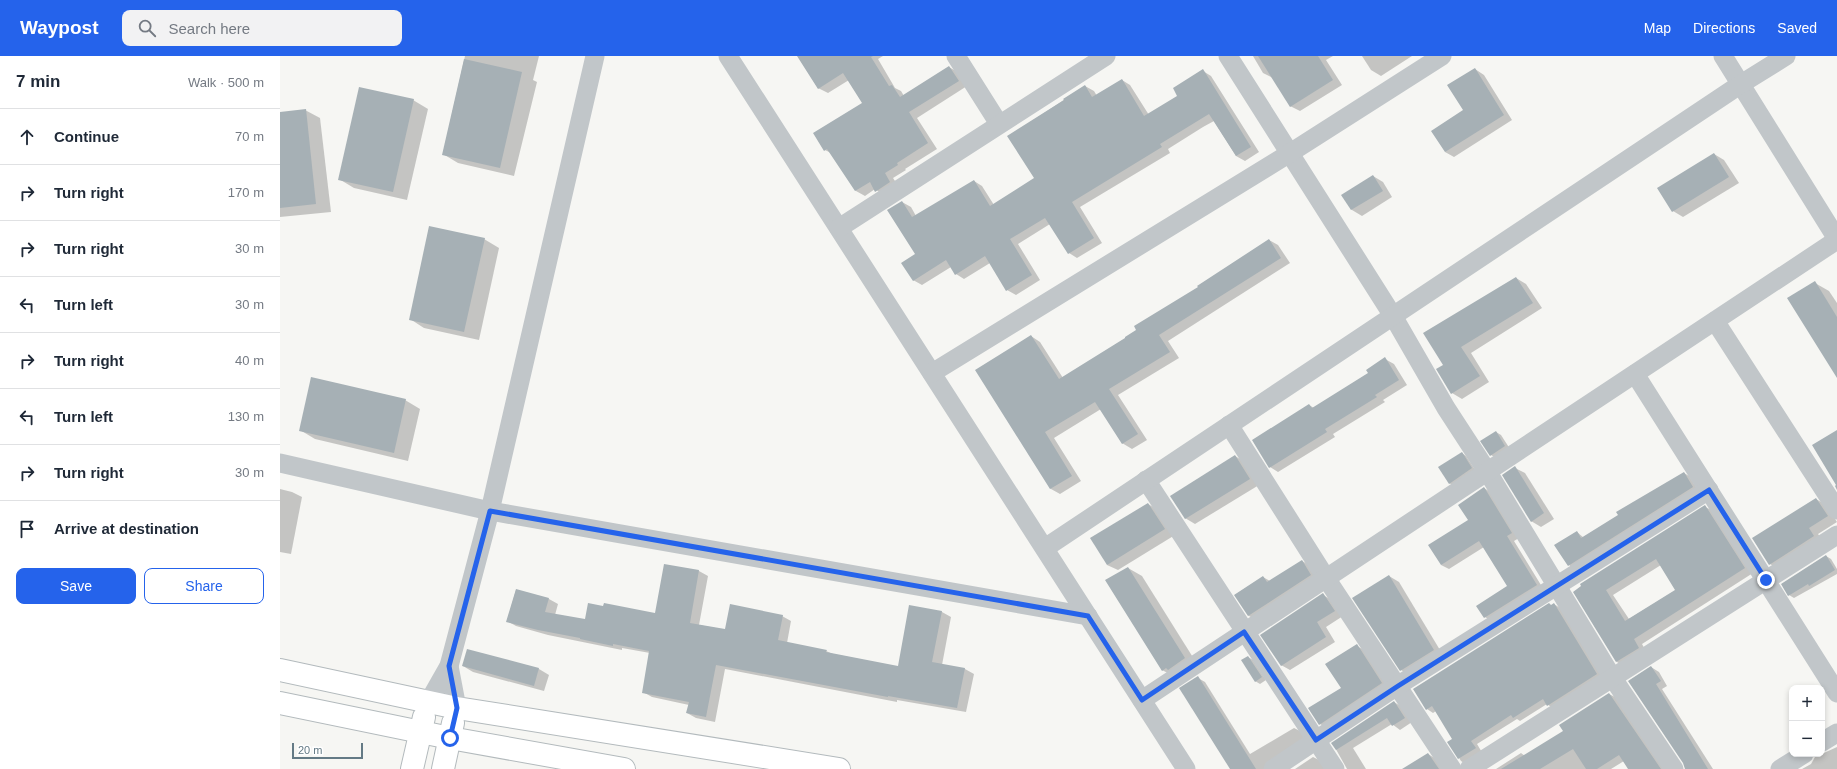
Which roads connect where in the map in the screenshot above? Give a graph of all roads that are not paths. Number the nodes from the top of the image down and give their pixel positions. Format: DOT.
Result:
graph roads {
  1 [pos="595,56"];
  2 [pos="728,56"];
  3 [pos="956,56"];
  4 [pos="1106,56"];
  5 [pos="1228,56"];
  6 [pos="1442,56"];
  7 [pos="1723,56"];
  8 [pos="1786,56"];
  9 [pos="1741,84"];
  10 [pos="999,124"];
  11 [pos="1290,153"];
  12 [pos="838,228"];
  13 [pos="1837,240"];
  14 [pos="1393,316"];
  15 [pos="1716,321"];
  16 [pos="932,373"];
  17 [pos="1635,374"];
  18 [pos="1229,425"];
  19 [pos="280,463"];
  20 [pos="1487,472"];
  21 [pos="1146,480"];
  22 [pos="1709,490"];
  23 [pos="1837,510"];
  24 [pos="490,511"];
  25 [pos="1837,534"];
  26 [pos="1044,548"];
  27 [pos="1326,578"];
  28 [pos="1766,580"];
  29 [pos="1557,586"];
  30 [pos="1088,616"];
  31 [pos="1244,632"];
  32 [pos="449,666"];
  33 [pos="280,670"];
  34 [pos="1612,677"];
  35 [pos="1398,686"];
  36 [pos="1837,692"];
  37 [pos="1142,700"];
  38 [pos="428,702"];
  39 [pos="280,703"];
  40 [pos="457,708"];
  41 [pos="422,732"];
  42 [pos="1837,733"];
  43 [pos="450,738"];
  44 [pos="1316,740"];
  45 [pos="1825,740"];
  46 [pos="1799,757"];
  47 [pos="412,769"];
  48 [pos="443,769"];
  49 [pos="624,769"];
  50 [pos="838,769"];
  51 [pos="1186,769"];
  52 [pos="1272,769"];
  53 [pos="1335,769"];
  54 [pos="1452,769"];
  55 [pos="1469,769"];
  56 [pos="1674,769"];
  57 [pos="1780,769"];
  1 -- 24 [label="street"];
  2 -- 12 [label="street"];
  3 -- 10 [label="street"];
  4 -- 10 [label="street"];
  5 -- 11 [label="street"];
  6 -- 11 [label="street"];
  7 -- 9 [label="street"];
  8 -- 9 [label="street"];
  9 -- 13 [label="street"];
  9 -- 14 [label="street"];
  10 -- 12 [label="street"];
  11 -- 14 [label="street"];
  11 -- 16 [label="street"];
  12 -- 16 [label="street"];
  13 -- 15 [label="street"];
  14 -- 18 [label="street"];
  14 -- 20 [label="street"];
  15 -- 17 [label="street"];
  15 -- 23 [label="street"];
  16 -- 26 [label="street"];
  17 -- 20 [label="street"];
  17 -- 22 [label="street"];
  18 -- 21 [label="street"];
  18 -- 27 [label="street"];
  19 -- 24 [label="street"];
  20 -- 27 [label="street"];
  20 -- 29 [label="street"];
  21 -- 26 [label="street"];
  21 -- 31 [label="street"];
  22 -- 28 [label="street"];
  22 -- 29 [label="street"];
  24 -- 30 [label="street"];
  24 -- 32 [label="street"];
  25 -- 28 [label="street"];
  26 -- 30 [label="street"];
  27 -- 31 [label="street"];
  27 -- 35 [label="street"];
  28 -- 34 [label="street"];
  28 -- 36 [label="street"];
  29 -- 34 [label="street"];
  29 -- 35 [label="street"];
  30 -- 37 [label="street"];
  31 -- 37 [label="street"];
  31 -- 44 [label="street"];
  32 -- 38 [label="street"];
  32 -- 40 [label="street"];
  33 -- 38 [label="main road"];
  34 -- 55 [label="street"];
  34 -- 56 [label="street"];
  35 -- 44 [label="street"];
  35 -- 54 [label="street"];
  37 -- 51 [label="street"];
  38 -- 40 [label="main road"];
  38 -- 41 [label="main road"];
  39 -- 41 [label="main road"];
  40 -- 43 [label="main road"];
  40 -- 50 [label="main road"];
  41 -- 43 [label="main road"];
  41 -- 47 [label="main road"];
  42 -- 45 [label="street"];
  43 -- 48 [label="main road"];
  43 -- 49 [label="main road"];
  44 -- 52 [label="street"];
  44 -- 53 [label="street"];
  46 -- 57 [label="street"];
}
